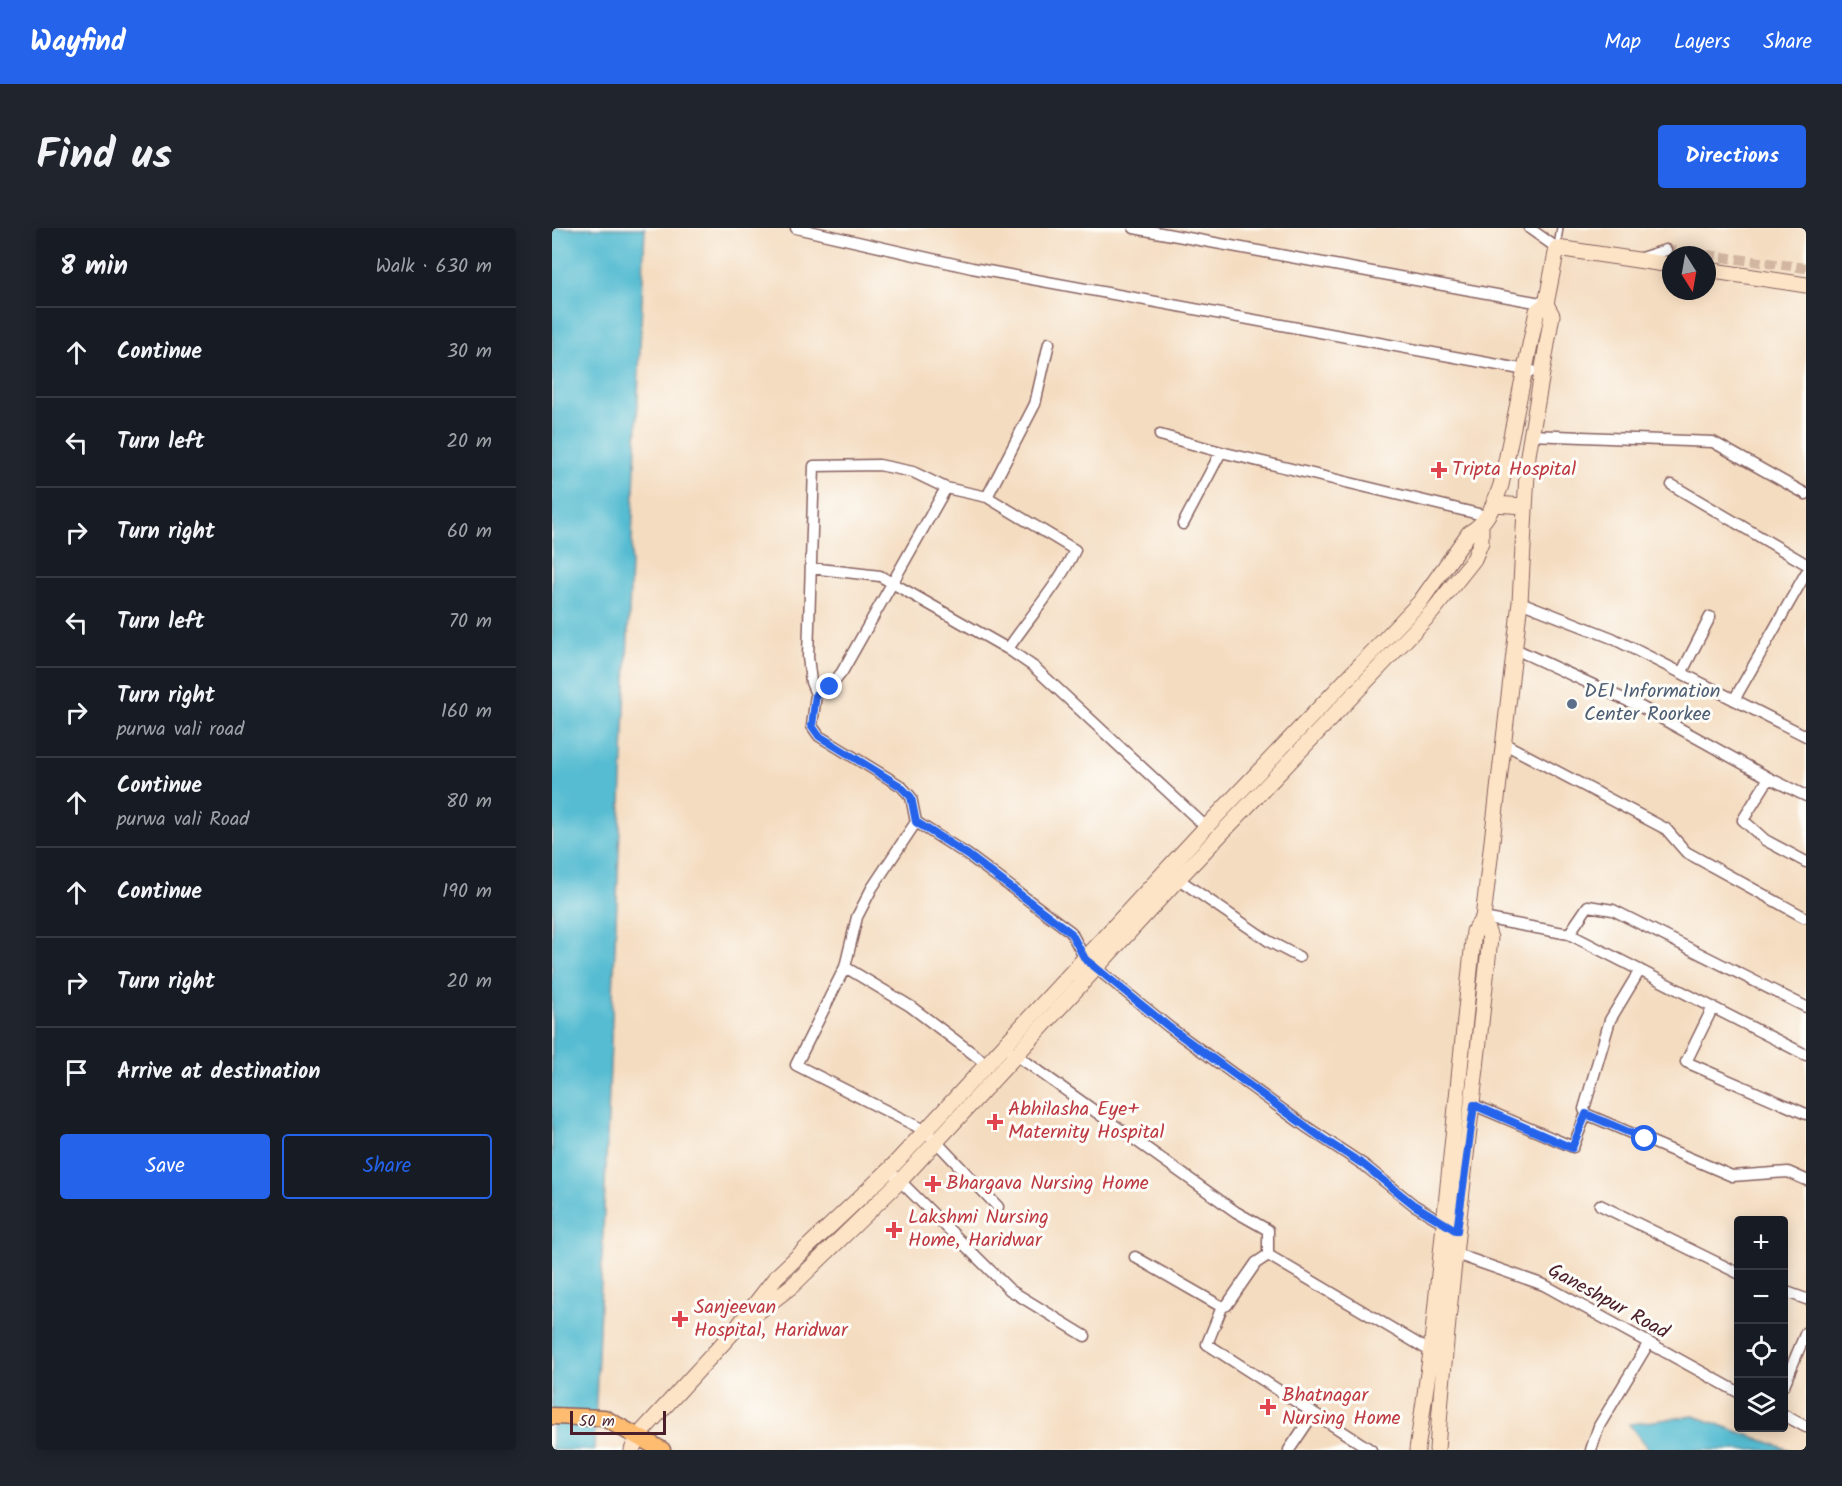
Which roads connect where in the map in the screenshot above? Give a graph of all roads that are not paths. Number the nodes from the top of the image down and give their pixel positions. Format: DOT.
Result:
graph roads {
  1 [pos="795,228"];
  2 [pos="1134,228"];
  3 [pos="1529,228"];
  4 [pos="1560,228"];
  5 [pos="1557,248"];
  6 [pos="1662,258"];
  7 [pos="1716,271"];
  8 [pos="1806,285"];
  9 [pos="1546,304"];
  10 [pos="1049,342"];
  11 [pos="1524,370"];
  12 [pos="1542,373"];
  13 [pos="1160,435"];
  14 [pos="1530,435"];
  15 [pos="1221,452"];
  16 [pos="1672,485"];
  17 [pos="946,488"];
  18 [pos="1806,494"];
  19 [pos="987,496"];
  20 [pos="1525,506"];
  21 [pos="1487,516"];
  22 [pos="1184,524"];
  23 [pos="1806,564"];
  24 [pos="811,568"];
  25 [pos="1806,573"];
  26 [pos="894,583"];
  27 [pos="1520,602"];
  28 [pos="1710,617"];
  29 [pos="1008,649"];
  30 [pos="1515,649"];
  31 [pos="1682,672"];
  32 [pos="816,694"];
  33 [pos="1734,700"];
  34 [pos="1806,736"];
  35 [pos="1503,743"];
  36 [pos="1770,778"];
  37 [pos="1806,796"];
  38 [pos="916,822"];
  39 [pos="1206,827"];
  40 [pos="1806,862"];
  41 [pos="1172,875"];
  42 [pos="1804,917"];
  43 [pos="1483,918"];
  44 [pos="1569,934"];
  45 [pos="1299,957"];
  46 [pos="1085,959"];
  47 [pos="845,967"];
  48 [pos="1098,968"];
  49 [pos="1640,970"];
  50 [pos="1713,1007"];
  51 [pos="1806,1007"];
  52 [pos="1011,1052"];
  53 [pos="1806,1055"];
  54 [pos="988,1065"];
  55 [pos="1474,1105"];
  56 [pos="1586,1114"];
  57 [pos="1806,1114"];
  58 [pos="931,1137"];
  59 [pos="895,1176"];
  60 [pos="1806,1180"];
  61 [pos="1600,1205"];
  62 [pos="998,1207"];
  63 [pos="1443,1222"];
  64 [pos="1457,1231"];
  65 [pos="1456,1254"];
  66 [pos="1268,1255"];
  67 [pos="1135,1257"];
  68 [pos="1734,1271"];
  69 [pos="1788,1292"];
  70 [pos="1806,1299"];
  71 [pos="1222,1307"];
  72 [pos="1806,1332"];
  73 [pos="1085,1336"];
  74 [pos="1648,1344"];
  75 [pos="1437,1355"];
  76 [pos="1787,1378"];
  77 [pos="1734,1390"];
  78 [pos="1314,1413"];
  79 [pos="552,1416"];
  80 [pos="1788,1417"];
  81 [pos="1806,1427"];
  82 [pos="635,1443"];
  83 [pos="662,1450"];
  84 [pos="1289,1450"];
  85 [pos="1371,1450"];
  86 [pos="1417,1450"];
  87 [pos="1437,1450"];
  88 [pos="1591,1450"];
  1 -- 11 [label="street"];
  2 -- 9 [label="street"];
  3 -- 5 [label="street"];
  4 -- 5 [label="lane"];
  5 -- 6 [label="main road"];
  5 -- 9 [label="main road"];
  7 -- 8 [label="main road"];
  9 -- 11 [label="main road"];
  9 -- 12 [label="main road"];
  10 -- 19 [label="street"];
  11 -- 12 [label="street"];
  11 -- 21 [label="main road"];
  12 -- 14 [label="main road"];
  13 -- 15 [label="street"];
  14 -- 18 [label="street"];
  14 -- 20 [label="main road"];
  15 -- 21 [label="street"];
  15 -- 22 [label="street"];
  16 -- 23 [label="street"];
  17 -- 19 [label="street"];
  17 -- 24 [label="street"];
  17 -- 26 [label="street"];
  19 -- 29 [label="street"];
  20 -- 21 [label="main road"];
  20 -- 27 [label="main road"];
  21 -- 39 [label="main road"];
  21 -- 41 [label="main road"];
  24 -- 26 [label="street"];
  24 -- 32 [label="street"];
  25 -- 33 [label="street"];
  26 -- 29 [label="street"];
  26 -- 32 [label="street"];
  27 -- 30 [label="main road"];
  27 -- 31 [label="street"];
  28 -- 31 [label="street"];
  29 -- 39 [label="street"];
  30 -- 35 [label="main road"];
  30 -- 36 [label="street"];
  31 -- 33 [label="street"];
  32 -- 38 [label="street"];
  33 -- 34 [label="street"];
  35 -- 42 [label="street"];
  35 -- 43 [label="main road"];
  36 -- 37 [label="street"];
  36 -- 40 [label="street"];
  38 -- 46 [label="street"];
  38 -- 47 [label="street"];
  39 -- 41 [label="main road"];
  41 -- 45 [label="street"];
  41 -- 46 [label="main road"];
  41 -- 48 [label="main road"];
  43 -- 44 [label="street"];
  43 -- 55 [label="main road"];
  43 -- 63 [label="main road"];
  44 -- 49 [label="street"];
  44 -- 51 [label="street"];
  46 -- 48 [label="street"];
  46 -- 52 [label="main road"];
  47 -- 54 [label="street"];
  47 -- 58 [label="street"];
  48 -- 52 [label="main road"];
  48 -- 63 [label="street"];
  49 -- 50 [label="street"];
  49 -- 56 [label="street"];
  50 -- 53 [label="street"];
  50 -- 57 [label="street"];
  52 -- 54 [label="main road"];
  52 -- 58 [label="main road"];
  52 -- 66 [label="street"];
  54 -- 58 [label="main road"];
  55 -- 56 [label="street"];
  55 -- 64 [label="main road"];
  56 -- 60 [label="street"];
  58 -- 59 [label="main road"];
  58 -- 62 [label="street"];
  59 -- 73 [label="street"];
  59 -- 82 [label="main road"];
  61 -- 68 [label="street"];
  63 -- 64 [label="street"];
  63 -- 75 [label="main road"];
  64 -- 65 [label="main road"];
  65 -- 74 [label="street, Ganeshpur Road"];
  65 -- 75 [label="main road"];
  66 -- 71 [label="street"];
  66 -- 75 [label="street"];
  67 -- 71 [label="street"];
  69 -- 70 [label="street"];
  71 -- 78 [label="street"];
  72 -- 76 [label="street"];
  74 -- 77 [label="street, Ganeshpur Road"];
  74 -- 88 [label="street"];
  75 -- 86 [label="main road"];
  75 -- 87 [label="main road"];
  78 -- 84 [label="street"];
  78 -- 85 [label="street"];
  79 -- 82 [label="main road"];
  80 -- 81 [label="street"];
  82 -- 83 [label="main road"];
}
